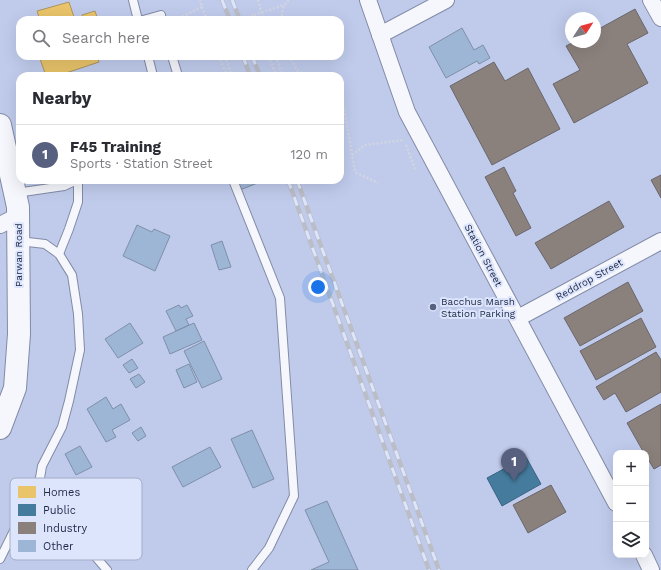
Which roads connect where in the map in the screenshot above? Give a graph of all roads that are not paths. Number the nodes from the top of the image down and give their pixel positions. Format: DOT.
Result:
graph roads {
  1 [pos="133,0"];
  2 [pos="368,0"];
  3 [pos="446,0"];
  4 [pos="651,0"];
  5 [pos="137,16"];
  6 [pos="661,18"];
  7 [pos="380,35"];
  8 [pos="149,60"];
  9 [pos="173,60"];
  10 [pos="152,72"];
  11 [pos="177,72"];
  12 [pos="0,125"];
  13 [pos="69,184"];
  14 [pos="78,184"];
  15 [pos="235,184"];
  16 [pos="14,193"];
  17 [pos="9,220"];
  18 [pos="661,240"];
  19 [pos="18,241"];
  20 [pos="59,254"];
  21 [pos="518,318"];
  22 [pos="0,428"];
  23 [pos="40,478"];
  24 [pos="613,497"];
  25 [pos="10,539"];
  26 [pos="646,558"];
  27 [pos="0,559"];
  28 [pos="98,560"];
  29 [pos="107,570"];
  30 [pos="252,570"];
  31 [pos="652,570"];
  1 -- 5 [label="lane"];
  2 -- 7 [label="street, Station Street"];
  3 -- 7 [label="street"];
  4 -- 6 [label="street"];
  7 -- 21 [label="street, Station Street"];
  8 -- 10 [label="lane"];
  9 -- 11 [label="lane"];
  12 -- 16 [label="main road, Parwan Road"];
  13 -- 16 [label="lane"];
  14 -- 20 [label="lane"];
  15 -- 30 [label="lane"];
  16 -- 17 [label="main road, Parwan Road"];
  17 -- 19 [label="main road, Parwan Road"];
  18 -- 21 [label="street, Reddrop Street"];
  19 -- 20 [label="lane"];
  19 -- 22 [label="main road, Parwan Road"];
  20 -- 23 [label="lane"];
  21 -- 24 [label="street, Station Street"];
  25 -- 27 [label="lane"];
  26 -- 31 [label="street"];
  28 -- 29 [label="lane"];
}
